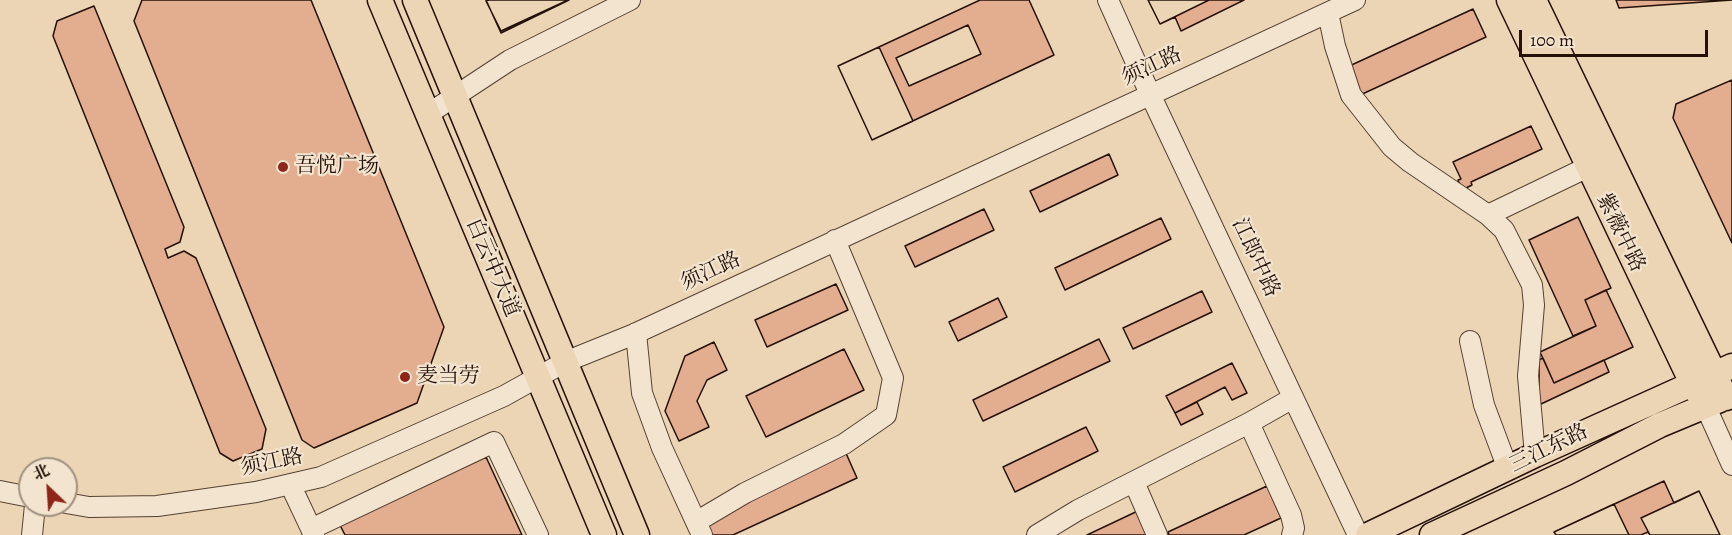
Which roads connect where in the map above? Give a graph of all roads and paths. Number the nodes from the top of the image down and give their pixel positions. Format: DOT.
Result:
graph roads {
  1 [pos="380,0"];
  2 [pos="415,0"];
  3 [pos="630,0"];
  4 [pos="1108,0"];
  5 [pos="1355,0"];
  6 [pos="1509,0"];
  7 [pos="1534,0"];
  8 [pos="1328,13"];
  9 [pos="1150,94"];
  10 [pos="455,96"];
  11 [pos="428,114"];
  12 [pos="1588,167"];
  13 [pos="1488,214"];
  14 [pos="835,240"];
  15 [pos="636,333"];
  16 [pos="1470,341"];
  17 [pos="566,362"];
  18 [pos="1723,370"];
  19 [pos="537,377"];
  20 [pos="1692,383"];
  21 [pos="1293,398"];
  22 [pos="1724,402"];
  23 [pos="1249,423"];
  24 [pos="1535,455"];
  25 [pos="1732,465"];
  26 [pos="1508,469"];
  27 [pos="1134,482"];
  28 [pos="290,484"];
  29 [pos="0,491"];
  30 [pos="18,494"];
  31 [pos="78,505"];
  32 [pos="34,517"];
  33 [pos="699,529"];
  34 [pos="312,532"];
  35 [pos="32,535"];
  36 [pos="538,535"];
  37 [pos="604,535"];
  38 [pos="637,535"];
  39 [pos="1037,535"];
  40 [pos="1157,535"];
  41 [pos="1292,535"];
  42 [pos="1359,535"];
  43 [pos="1368,535"];
  44 [pos="1432,535"];
  1 -- 11 [label="main road, 白云中大道"];
  2 -- 10 [label="main road, 白云中大道"];
  3 -- 10 [label="street"];
  4 -- 9 [label="street, 江郎中路"];
  5 -- 8 [label="street, 须江路"];
  6 -- 12 [label="main road, 紫薇中路"];
  7 -- 18 [label="main road, 紫薇中路"];
  8 -- 9 [label="street, 须江路"];
  8 -- 13 [label="street"];
  9 -- 14 [label="street, 须江路"];
  9 -- 21 [label="street, 江郎中路"];
  10 -- 11 [label="street"];
  10 -- 17 [label="main road, 白云中大道"];
  11 -- 19 [label="main road, 白云中大道"];
  12 -- 13 [label="street"];
  12 -- 20 [label="main road, 紫薇中路"];
  13 -- 24 [label="street"];
  14 -- 15 [label="street, 须江路"];
  14 -- 33 [label="street"];
  15 -- 17 [label="street, 须江路"];
  15 -- 33 [label="street"];
  16 -- 26 [label="street"];
  17 -- 19 [label="street, 须江路"];
  17 -- 38 [label="main road, 白云中大道"];
  18 -- 20 [label="main road, 三江东路"];
  18 -- 22 [label="main road, 紫薇中路"];
  19 -- 28 [label="street, 须江路"];
  19 -- 37 [label="main road, 白云中大道"];
  20 -- 22 [label="main road, 紫薇中路"];
  20 -- 24 [label="main road, 三江东路"];
  21 -- 23 [label="street"];
  21 -- 42 [label="street, 江郎中路"];
  22 -- 25 [label="street, 紫薇中路"];
  22 -- 44 [label="main road, 三江东路"];
  23 -- 27 [label="street"];
  23 -- 41 [label="street"];
  24 -- 26 [label="main road, 三江东路"];
  26 -- 43 [label="main road, 三江东路"];
  27 -- 39 [label="street"];
  27 -- 40 [label="street"];
  28 -- 31 [label="street, 须江路"];
  28 -- 34 [label="street"];
  29 -- 30 [label="street"];
  32 -- 35 [label="street"];
  34 -- 36 [label="street"];
}
